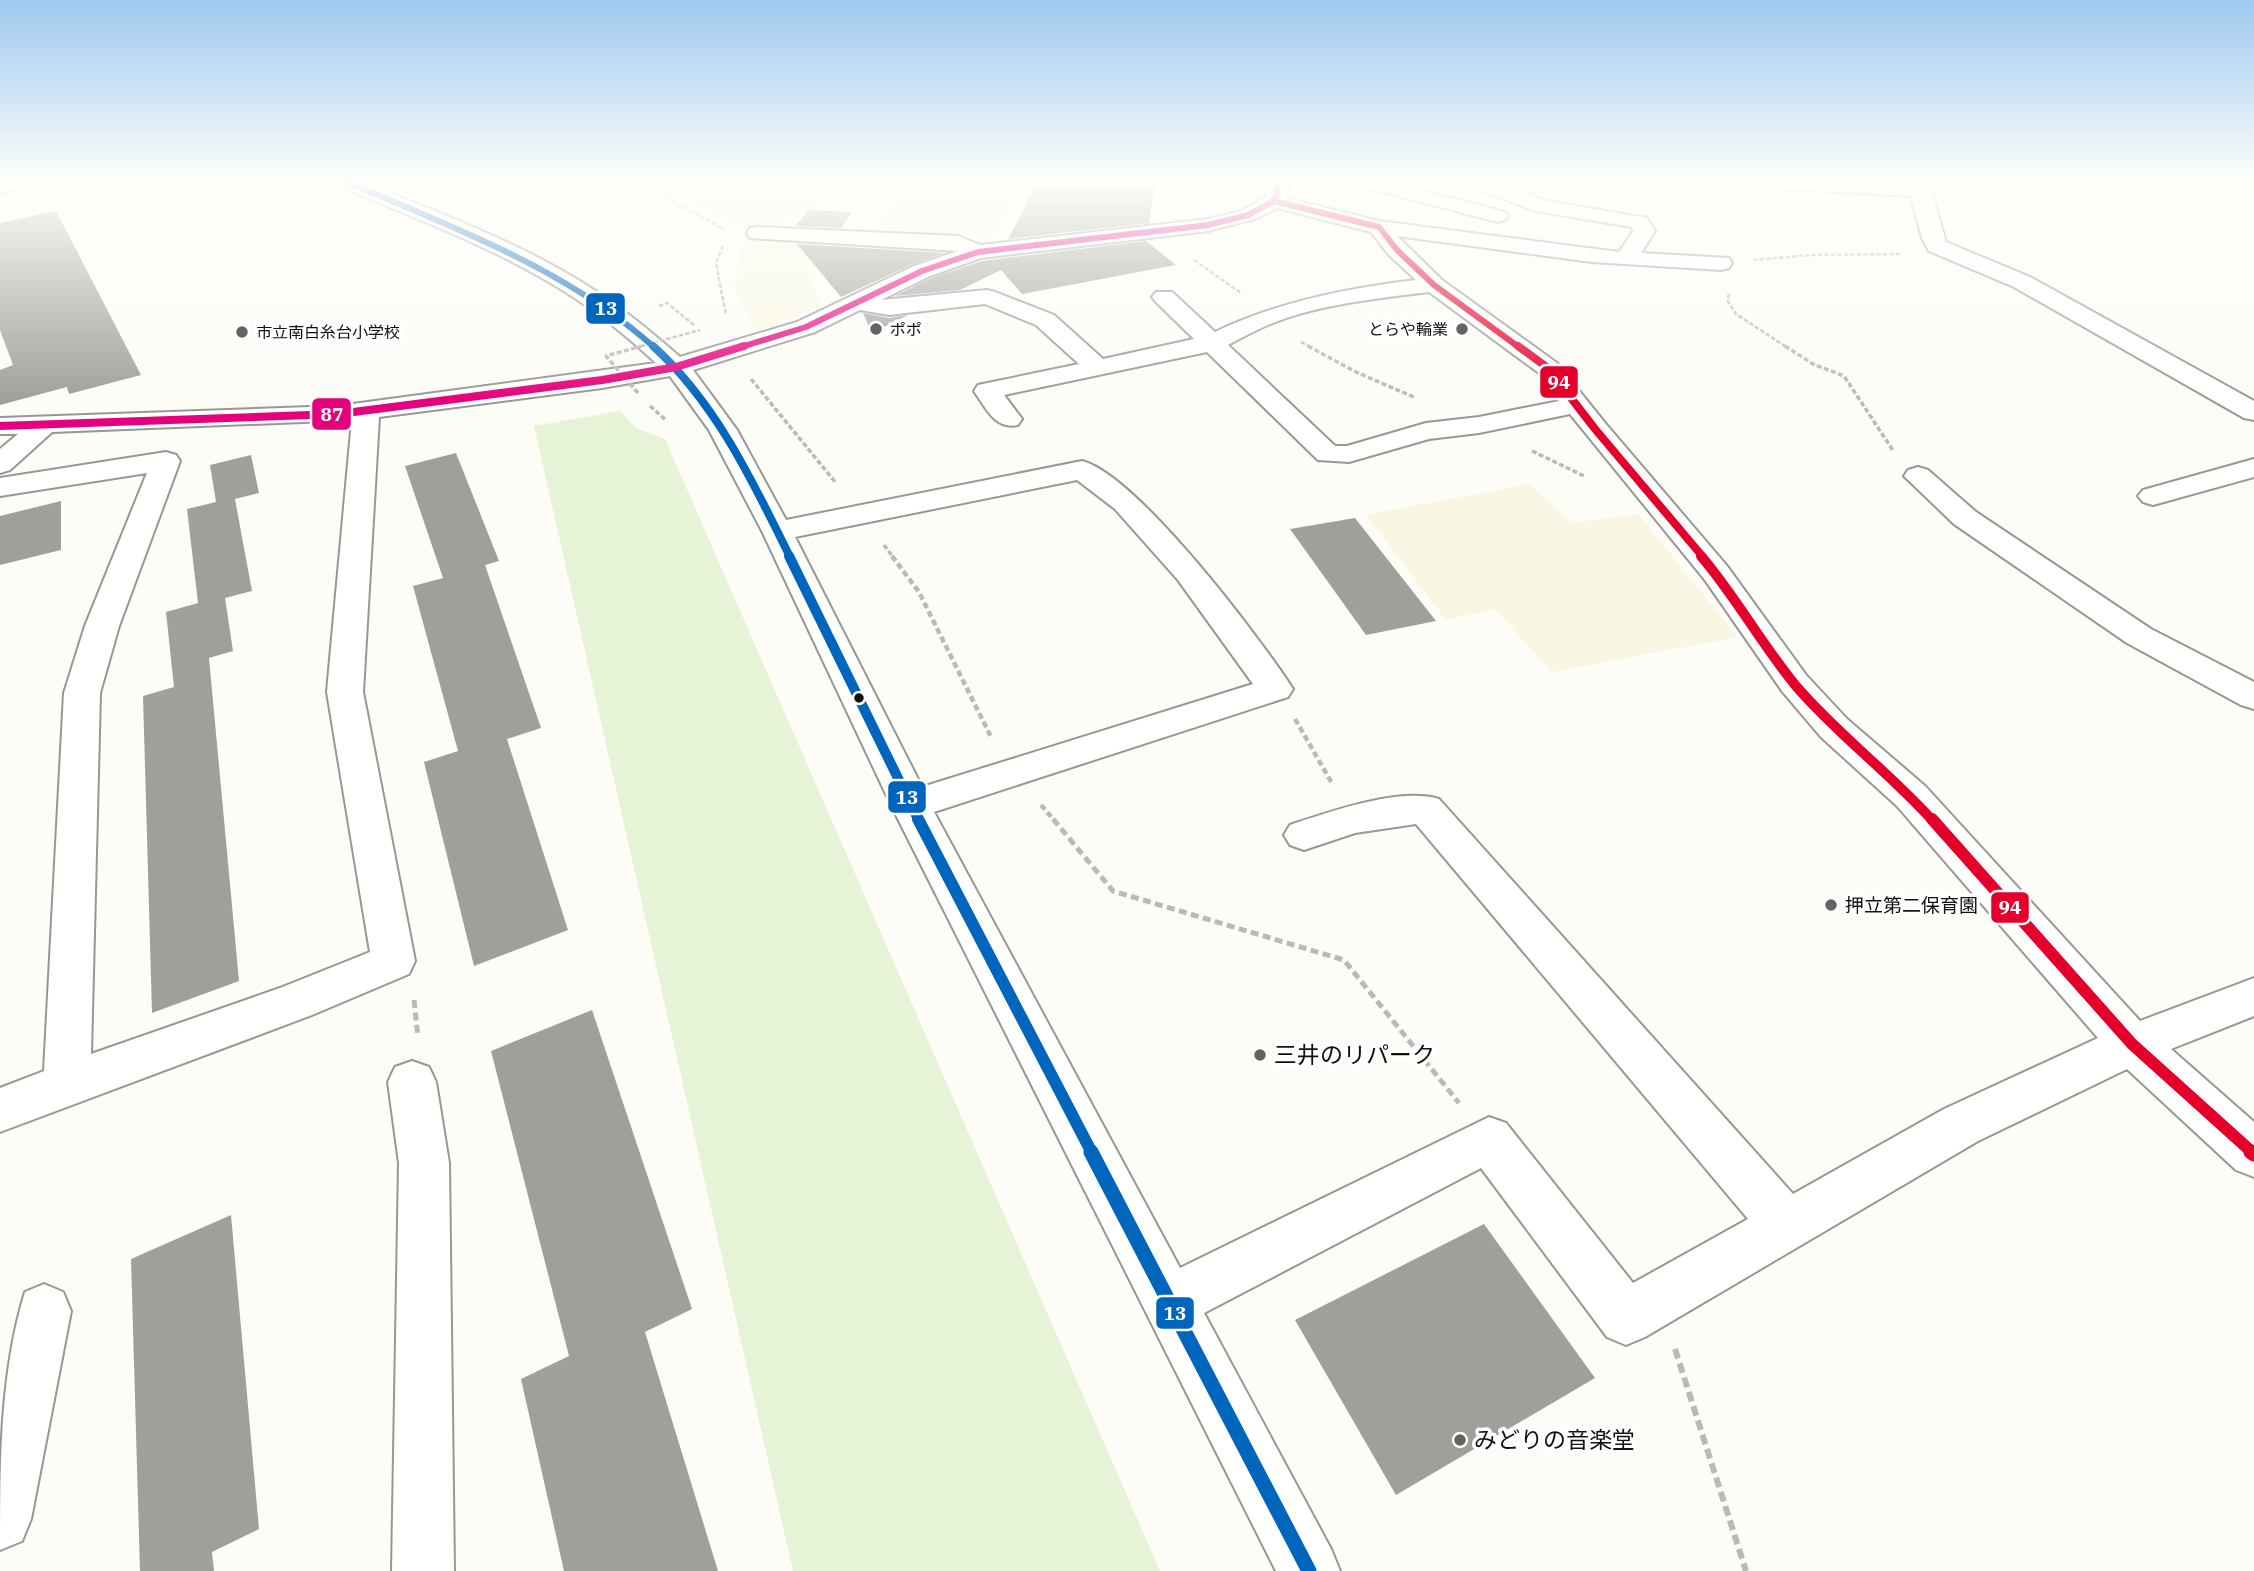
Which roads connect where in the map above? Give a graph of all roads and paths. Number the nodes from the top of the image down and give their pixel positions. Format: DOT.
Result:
graph roads {
  1 [pos="512,254"];
  2 [pos="720,254"];
  3 [pos="974,254"];
  4 [pos="1185,254"];
  5 [pos="1402,254"];
  6 [pos="1589,254"];
  7 [pos="1628,254"];
  8 [pos="1909,254"];
  9 [pos="1953,254"];
  10 [pos="1624,259"];
  11 [pos="1721,263"];
  12 [pos="1434,285"];
  13 [pos="1299,289"];
  14 [pos="1164,297"];
  15 [pos="667,303"];
  16 [pos="859,303"];
  17 [pos="1322,303"];
  18 [pos="1261,319"];
  19 [pos="1212,343"];
  20 [pos="741,359"];
  21 [pos="676,367"];
  22 [pos="1098,368"];
  23 [pos="1577,405"];
  24 [pos="366,412"];
  25 [pos="2254,412"];
  26 [pos="1008,419"];
  27 [pos="673,422"];
  28 [pos="44,425"];
  29 [pos="1479,425"];
  30 [pos="0,426"];
  31 [pos="0,464"];
  32 [pos="2254,468"];
  33 [pos="1918,476"];
  34 [pos="0,487"];
  35 [pos="2153,496"];
  36 [pos="1663,508"];
  37 [pos="860,513"];
  38 [pos="777,531"];
  39 [pos="1275,689"];
  40 [pos="2254,697"];
  41 [pos="1014,773"];
  42 [pos="911,805"];
  43 [pos="1352,819"];
  44 [pos="1304,835"];
  45 [pos="393,961"];
  46 [pos="2254,997"];
  47 [pos="2132,1044"];
  48 [pos="67,1082"];
  49 [pos="412,1082"];
  50 [pos="0,1110"];
  51 [pos="1489,1139"];
  52 [pos="2254,1154"];
  53 [pos="1786,1224"];
  54 [pos="1659,1300"];
  55 [pos="1170,1302"];
  56 [pos="44,1311"];
  57 [pos="0,1519"];
  58 [pos="424,1571"];
  59 [pos="1309,1571"];
  60 [pos="1746,1571"];
  1 -- 21 [label="street"];
  2 -- 20 [label="path"];
  3 -- 16 [label="street"];
  4 -- 18 [label="path"];
  5 -- 12 [label="street"];
  6 -- 10 [label="street"];
  7 -- 10 [label="street"];
  8 -- 11 [label="path"];
  9 -- 25 [label="street"];
  10 -- 11 [label="street"];
  11 -- 33 [label="path"];
  12 -- 17 [label="street"];
  12 -- 23 [label="street"];
  13 -- 17 [label="street"];
  14 -- 19 [label="street"];
  15 -- 27 [label="path, bridge"];
  16 -- 20 [label="street"];
  16 -- 22 [label="street"];
  17 -- 18 [label="street"];
  18 -- 19 [label="street"];
  18 -- 29 [label="path"];
  19 -- 22 [label="street"];
  19 -- 29 [label="street"];
  20 -- 21 [label="street"];
  20 -- 37 [label="path"];
  21 -- 24 [label="street"];
  21 -- 38 [label="street"];
  22 -- 26 [label="street"];
  23 -- 29 [label="street"];
  23 -- 36 [label="street"];
  24 -- 28 [label="street"];
  24 -- 45 [label="street"];
  28 -- 30 [label="street"];
  28 -- 31 [label="street"];
  29 -- 36 [label="path"];
  32 -- 35 [label="street"];
  33 -- 40 [label="street"];
  34 -- 48 [label="street"];
  36 -- 47 [label="street"];
  37 -- 38 [label="street"];
  37 -- 39 [label="street"];
  37 -- 41 [label="path"];
  38 -- 42 [label="street"];
  39 -- 41 [label="street"];
  39 -- 43 [label="path"];
  41 -- 42 [label="street"];
  41 -- 51 [label="path"];
  42 -- 55 [label="street"];
  43 -- 44 [label="street"];
  43 -- 53 [label="street"];
  45 -- 48 [label="street"];
  45 -- 49 [label="path"];
  46 -- 47 [label="street"];
  47 -- 52 [label="street"];
  47 -- 53 [label="street"];
  48 -- 50 [label="street"];
  49 -- 58 [label="street"];
  51 -- 54 [label="street"];
  51 -- 55 [label="street"];
  53 -- 54 [label="street"];
  54 -- 60 [label="path"];
  55 -- 59 [label="street"];
  56 -- 57 [label="street"];
}
